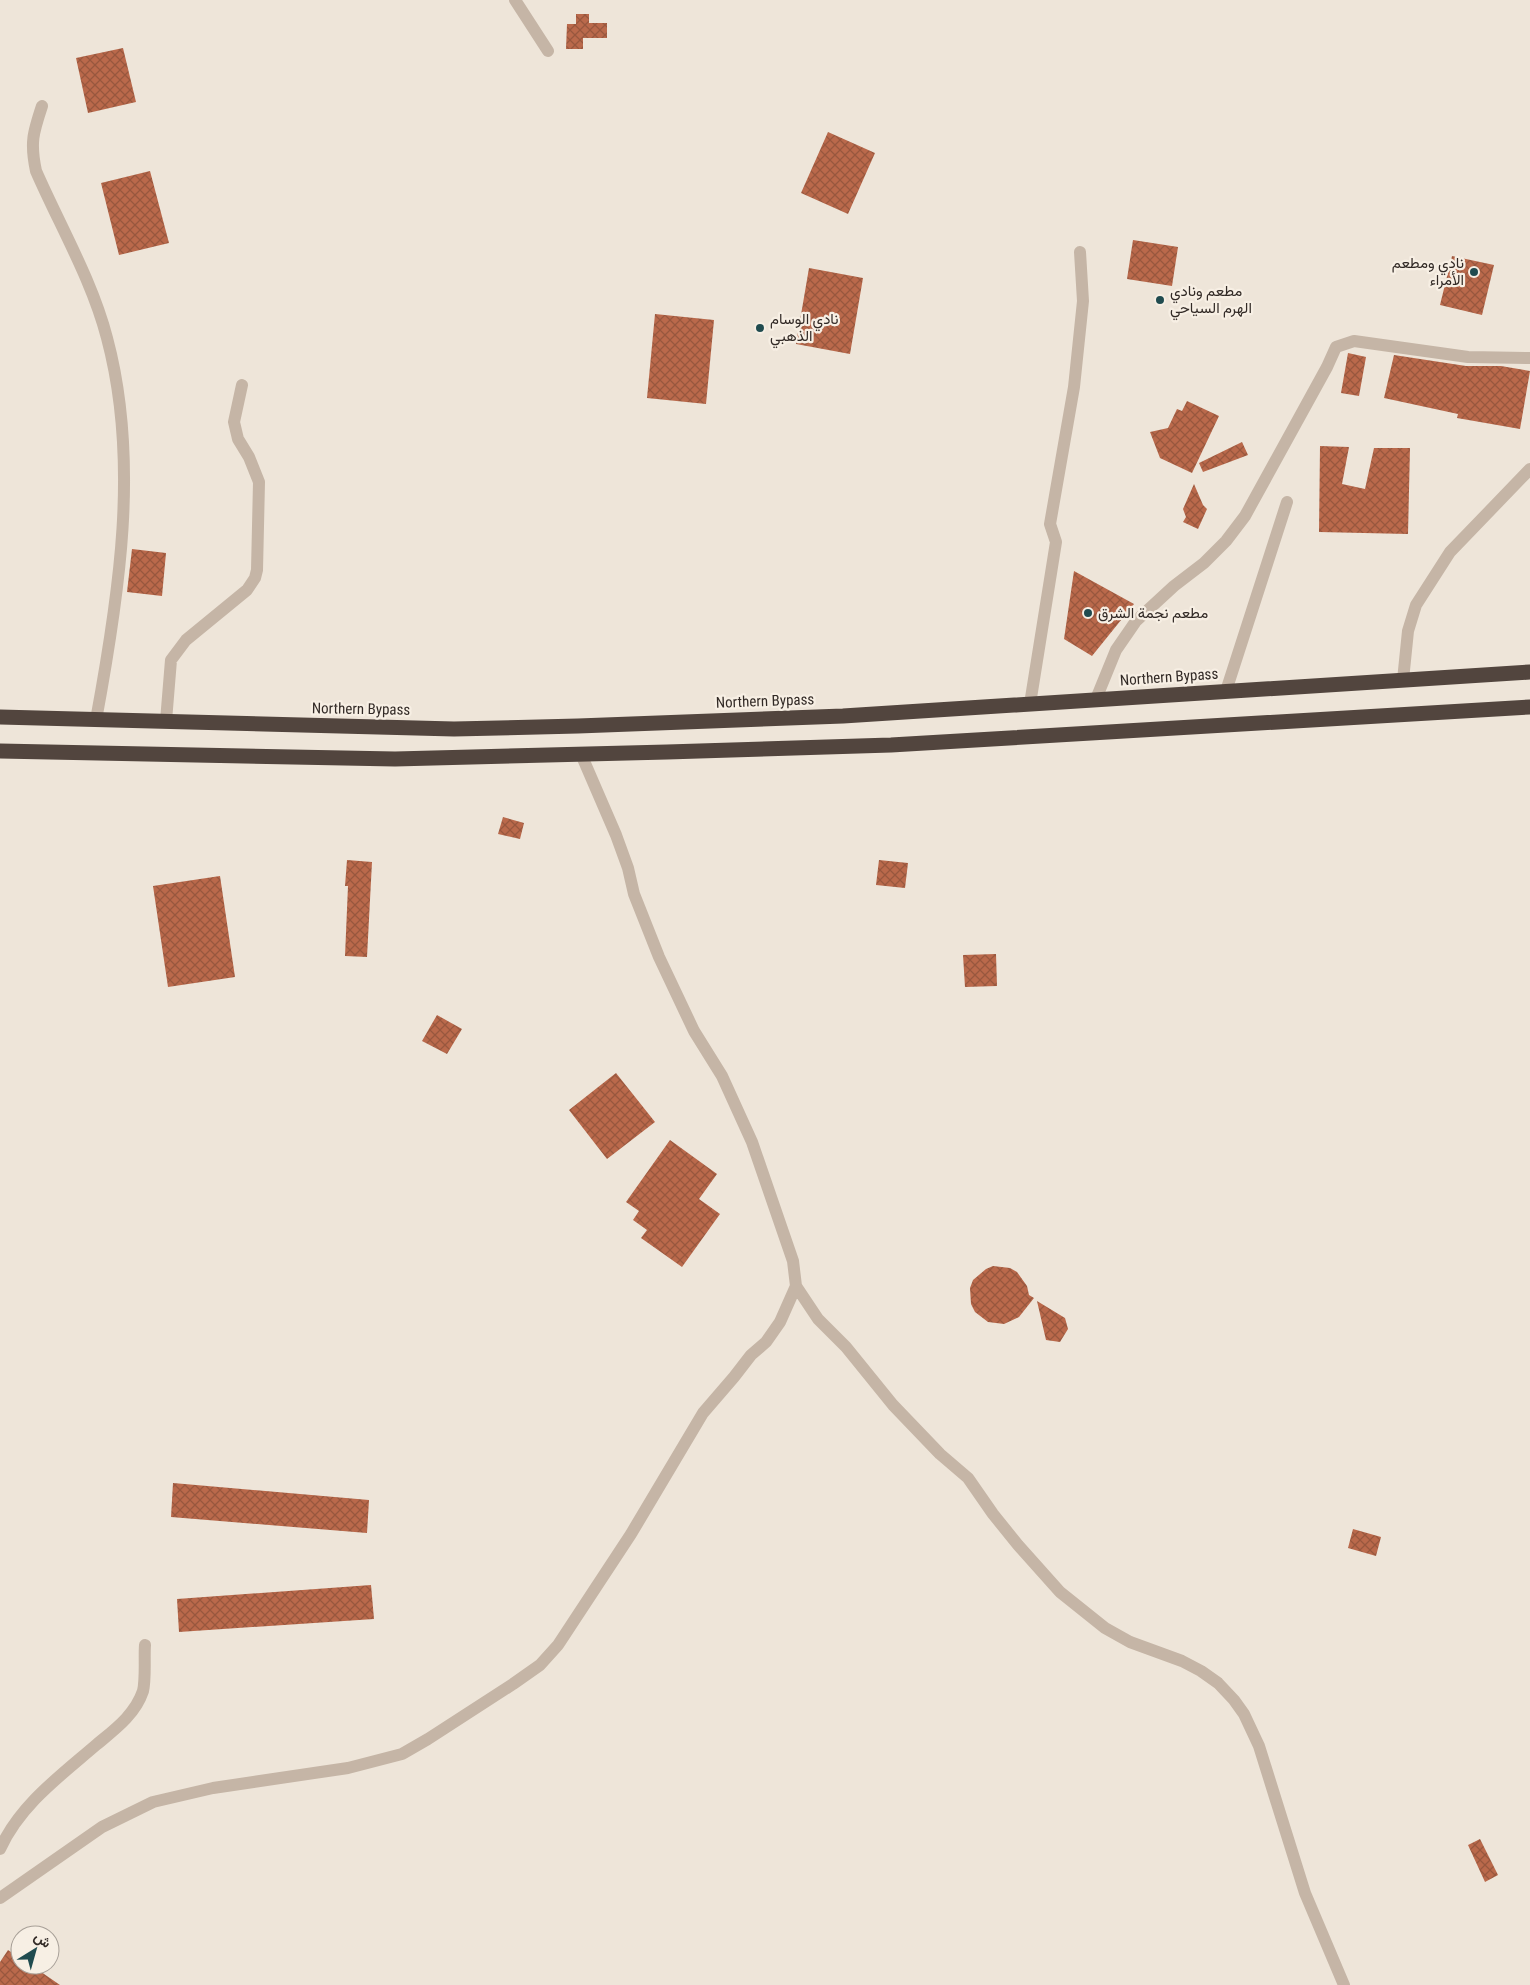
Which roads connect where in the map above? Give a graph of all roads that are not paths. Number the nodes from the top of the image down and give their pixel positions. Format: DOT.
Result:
graph roads {
  1 [pos="515,0"];
  2 [pos="548,51"];
  3 [pos="42,106"];
  4 [pos="1080,252"];
  5 [pos="1530,358"];
  6 [pos="242,385"];
  7 [pos="1530,469"];
  8 [pos="1287,502"];
  9 [pos="1530,672"];
  10 [pos="1403,680"];
  11 [pos="1226,691"];
  12 [pos="1096,699"];
  13 [pos="1030,704"];
  14 [pos="1530,707"];
  15 [pos="0,717"];
  16 [pos="96,720"];
  17 [pos="166,721"];
  18 [pos="0,751"];
  19 [pos="581,754"];
  20 [pos="796,1286"];
  21 [pos="145,1645"];
  22 [pos="0,1849"];
  23 [pos="0,1898"];
  24 [pos="1344,1985"];
  1 -- 2 [label="street"];
  3 -- 16 [label="street"];
  4 -- 13 [label="street"];
  5 -- 12 [label="street"];
  6 -- 17 [label="street"];
  7 -- 10 [label="street"];
  8 -- 11 [label="street"];
  9 -- 10 [label="highway, Northern Bypass"];
  10 -- 11 [label="highway, Northern Bypass"];
  11 -- 12 [label="highway, Northern Bypass"];
  12 -- 13 [label="highway, Northern Bypass"];
  13 -- 17 [label="highway, Northern Bypass"];
  14 -- 19 [label="highway"];
  15 -- 16 [label="highway, Northern Bypass"];
  16 -- 17 [label="highway, Northern Bypass"];
  18 -- 19 [label="highway"];
  19 -- 20 [label="street"];
  20 -- 23 [label="street"];
  20 -- 24 [label="street"];
  21 -- 22 [label="street"];
}
